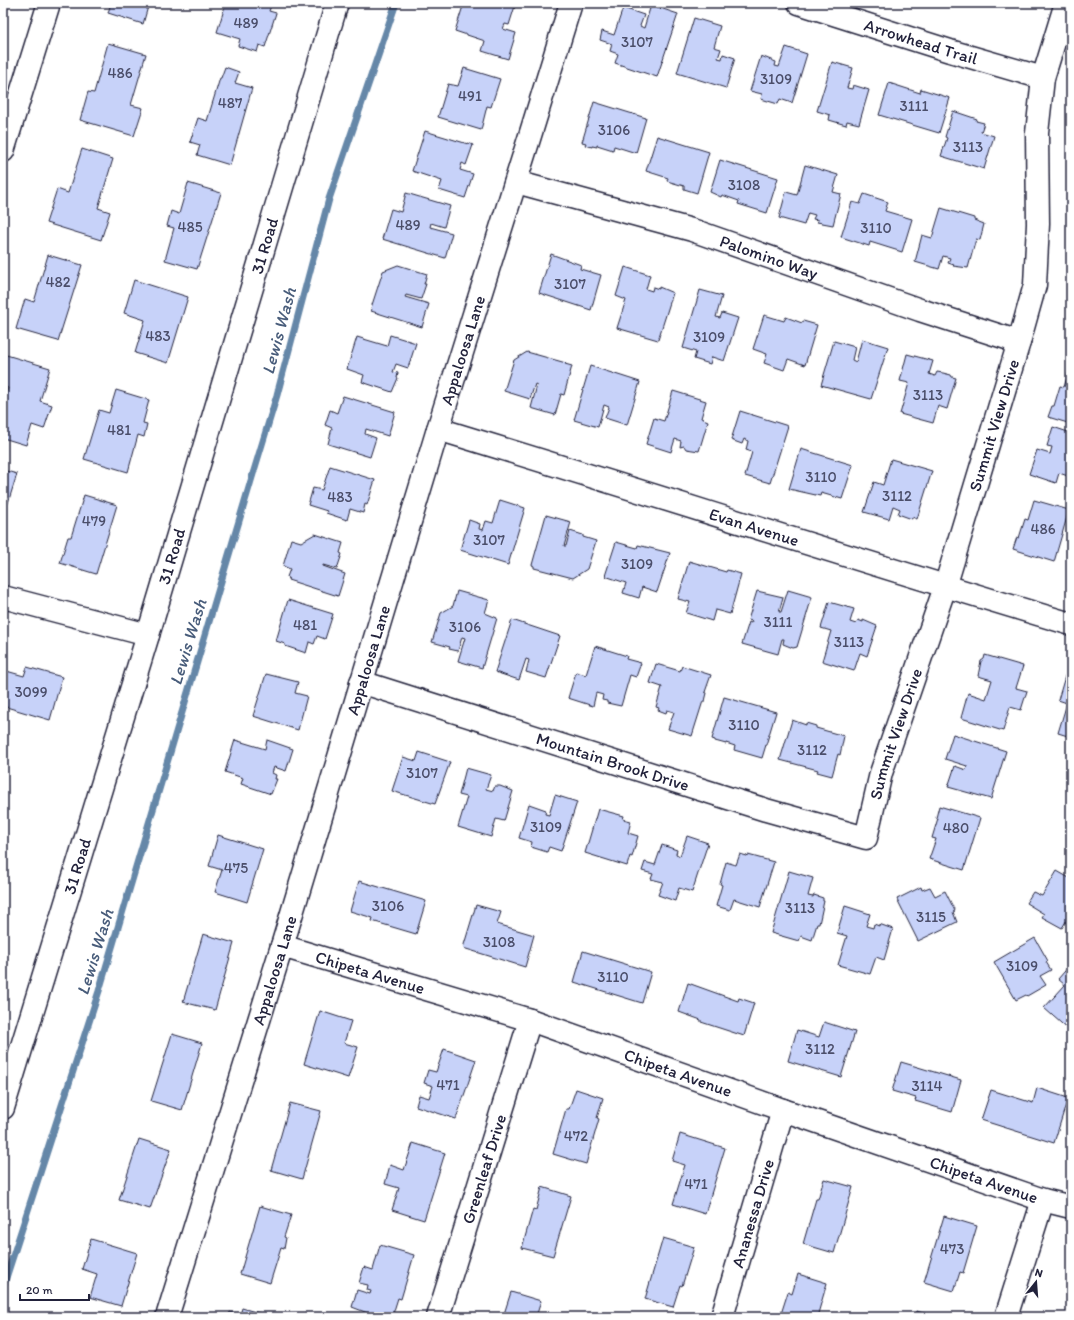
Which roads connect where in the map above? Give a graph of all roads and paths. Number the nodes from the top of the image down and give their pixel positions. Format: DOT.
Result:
graph roads {
  1 [pos="49,3"];
  2 [pos="337,3"];
  3 [pos="571,3"];
  4 [pos="799,3"];
  5 [pos="1066,3"];
  6 [pos="1043,78"];
  7 [pos="3,151"];
  8 [pos="516,182"];
  9 [pos="1020,342"];
  10 [pos="438,428"];
  11 [pos="945,587"];
  12 [pos="3,597"];
  13 [pos="1071,624"];
  14 [pos="148,636"];
  15 [pos="361,682"];
  16 [pos="866,838"];
  17 [pos="282,946"];
  18 [pos="530,1020"];
  19 [pos="3,1108"];
  20 [pos="783,1110"];
  21 [pos="1043,1200"];
  22 [pos="1071,1207"];
  23 [pos="167,1317"];
  24 [pos="438,1317"];
  25 [pos="722,1317"];
  26 [pos="1006,1317"];
  1 -- 7 [label="street"];
  2 -- 14 [label="street, 31 Road"];
  3 -- 8 [label="street, Appaloosa Lane"];
  4 -- 6 [label="street, Arrowhead Trail"];
  5 -- 6 [label="street, Summit View Drive"];
  6 -- 9 [label="street, Summit View Drive"];
  8 -- 9 [label="street, Palomino Way"];
  8 -- 10 [label="street, Appaloosa Lane"];
  9 -- 11 [label="street, Summit View Drive"];
  10 -- 11 [label="street, Evan Avenue"];
  10 -- 15 [label="street, Appaloosa Lane"];
  11 -- 13 [label="street, Evan Avenue"];
  11 -- 16 [label="street, Summit View Drive"];
  12 -- 14 [label="street"];
  14 -- 19 [label="street, 31 Road"];
  15 -- 16 [label="street, Mountain Brook Drive"];
  15 -- 17 [label="street, Appaloosa Lane"];
  17 -- 18 [label="street, Chipeta Avenue"];
  17 -- 23 [label="street, Appaloosa Lane"];
  18 -- 20 [label="street, Chipeta Avenue"];
  18 -- 24 [label="street, Greenleaf Drive"];
  20 -- 21 [label="street, Chipeta Avenue"];
  20 -- 25 [label="street, Ananessa Drive"];
  21 -- 22 [label="street, Chipeta Avenue"];
  21 -- 26 [label="street"];
}
